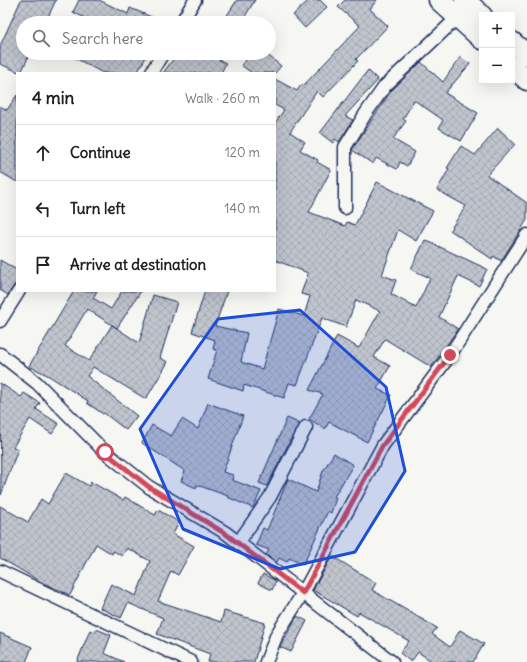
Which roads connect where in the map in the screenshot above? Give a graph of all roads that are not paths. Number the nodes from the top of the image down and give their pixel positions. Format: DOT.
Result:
graph roads {
  1 [pos="195,0"];
  2 [pos="439,0"];
  3 [pos="461,8"];
  4 [pos="479,15"];
  5 [pos="185,16"];
  6 [pos="479,35"];
  7 [pos="515,45"];
  8 [pos="527,56"];
  9 [pos="159,60"];
  10 [pos="515,69"];
  11 [pos="152,72"];
  12 [pos="527,80"];
  13 [pos="345,208"];
  14 [pos="527,235"];
  15 [pos="18,292"];
  16 [pos="0,321"];
  17 [pos="0,354"];
  18 [pos="306,427"];
  19 [pos="238,543"];
  20 [pos="0,571"];
  21 [pos="303,593"];
  22 [pos="191,662"];
  23 [pos="266,662"];
  24 [pos="392,662"];
  1 -- 5 [label="street"];
  2 -- 3 [label="highway"];
  3 -- 4 [label="highway"];
  3 -- 6 [label="highway"];
  3 -- 13 [label="street"];
  7 -- 8 [label="highway"];
  9 -- 11 [label="street"];
  10 -- 12 [label="highway"];
  14 -- 21 [label="street"];
  15 -- 16 [label="street"];
  17 -- 19 [label="street"];
  18 -- 19 [label="street"];
  19 -- 21 [label="street"];
  20 -- 22 [label="street"];
  21 -- 23 [label="street"];
  21 -- 24 [label="street"];
}
